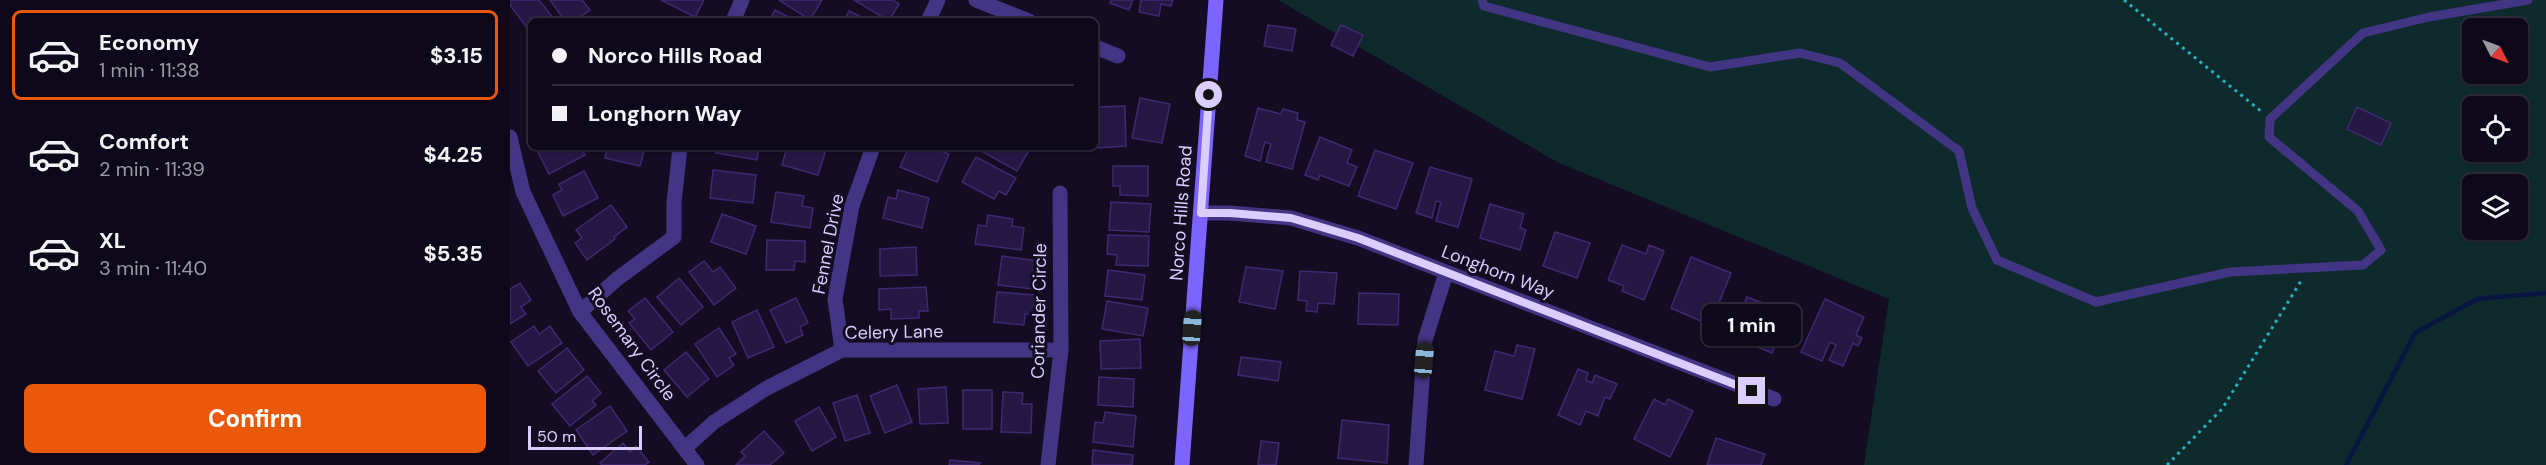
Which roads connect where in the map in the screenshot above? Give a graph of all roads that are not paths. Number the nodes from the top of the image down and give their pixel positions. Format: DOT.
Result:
graph roads {
  1 [pos="742,0"];
  2 [pos="938,0"];
  3 [pos="976,0"];
  4 [pos="1216,0"];
  5 [pos="1482,0"];
  6 [pos="2528,0"];
  7 [pos="734,18"];
  8 [pos="929,18"];
  9 [pos="1021,18"];
  10 [pos="1098,48"];
  11 [pos="1118,56"];
  12 [pos="510,137"];
  13 [pos="680,150"];
  14 [pos="872,150"];
  15 [pos="1060,193"];
  16 [pos="1201,213"];
  17 [pos="1446,273"];
  18 [pos="580,312"];
  19 [pos="842,350"];
  20 [pos="1061,350"];
  21 [pos="1774,399"];
  22 [pos="685,448"];
  23 [pos="697,465"];
  24 [pos="1048,465"];
  25 [pos="1182,465"];
  26 [pos="1416,465"];
  1 -- 7 [label="street"];
  2 -- 8 [label="street"];
  3 -- 9 [label="street"];
  4 -- 16 [label="street, Norco Hills Road"];
  5 -- 6 [label="lane"];
  10 -- 11 [label="street"];
  12 -- 18 [label="street, Rosemary Circle"];
  13 -- 18 [label="street"];
  14 -- 19 [label="street, Fennel Drive"];
  15 -- 20 [label="street, Coriander Circle"];
  16 -- 17 [label="street, Longhorn Way"];
  16 -- 25 [label="street, Norco Hills Road"];
  17 -- 21 [label="street, Longhorn Way"];
  17 -- 26 [label="street"];
  18 -- 22 [label="street, Rosemary Circle"];
  19 -- 20 [label="street, Celery Lane"];
  19 -- 22 [label="street, Celery Lane"];
  20 -- 24 [label="street, Coriander Circle"];
  22 -- 23 [label="street, Rosemary Circle"];
}
